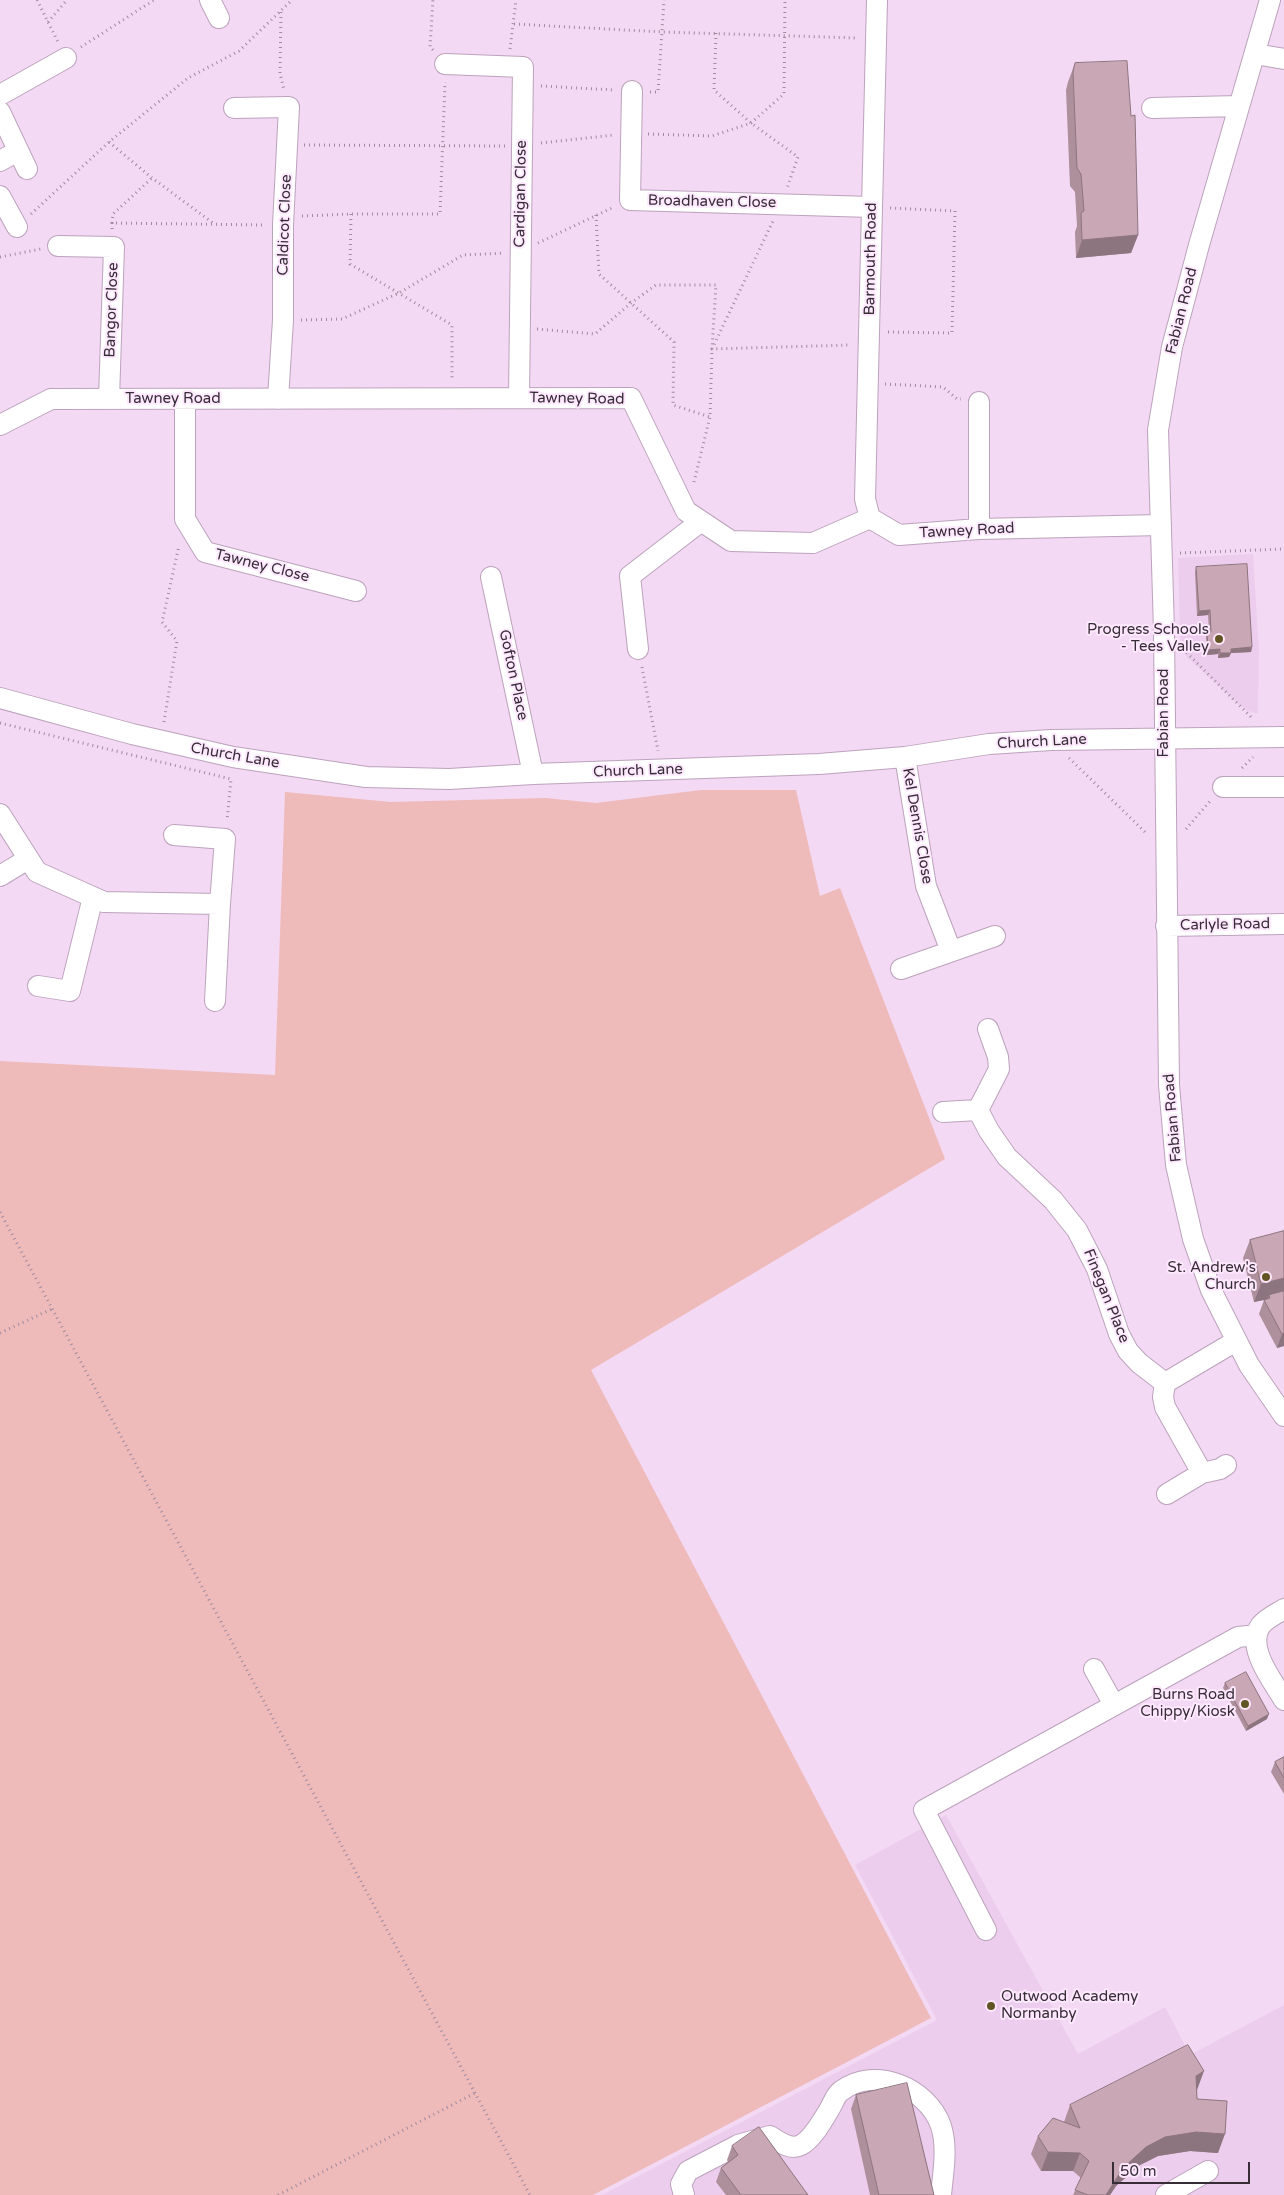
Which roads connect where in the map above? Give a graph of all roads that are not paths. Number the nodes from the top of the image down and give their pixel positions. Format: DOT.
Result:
graph roads {
  1 [pos="877,0"];
  2 [pos="1270,0"];
  3 [pos="1255,54"];
  4 [pos="66,58"];
  5 [pos="1284,59"];
  6 [pos="445,64"];
  7 [pos="632,91"];
  8 [pos="0,95"];
  9 [pos="1239,106"];
  10 [pos="234,108"];
  11 [pos="1152,108"];
  12 [pos="0,112"];
  13 [pos="0,160"];
  14 [pos="0,196"];
  15 [pos="872,207"];
  16 [pos="17,227"];
  17 [pos="58,246"];
  18 [pos="519,398"];
  19 [pos="109,399"];
  20 [pos="185,399"];
  21 [pos="278,399"];
  22 [pos="979,402"];
  23 [pos="0,425"];
  24 [pos="870,518"];
  25 [pos="700,522"];
  26 [pos="1161,525"];
  27 [pos="979,529"];
  28 [pos="491,577"];
  29 [pos="356,590"];
  30 [pos="638,649"];
  31 [pos="0,698"];
  32 [pos="1284,737"];
  33 [pos="1164,738"];
  34 [pos="905,757"];
  35 [pos="533,774"];
  36 [pos="1223,787"];
  37 [pos="1284,787"];
  38 [pos="0,814"];
  39 [pos="174,835"];
  40 [pos="28,859"];
  41 [pos="0,876"];
  42 [pos="94,897"];
  43 [pos="220,904"];
  44 [pos="1284,924"];
  45 [pos="1166,926"];
  46 [pos="995,936"];
  47 [pos="951,951"];
  48 [pos="901,970"];
  49 [pos="38,986"];
  50 [pos="215,1001"];
  51 [pos="988,1030"];
  52 [pos="978,1110"];
  53 [pos="943,1112"];
  54 [pos="1236,1341"];
  55 [pos="1165,1383"];
  56 [pos="1282,1412"];
  57 [pos="1226,1465"];
  58 [pos="1202,1473"];
  59 [pos="1167,1494"];
  60 [pos="1284,1610"];
  61 [pos="1257,1635"];
  62 [pos="1094,1669"];
  63 [pos="1284,1700"];
  64 [pos="1114,1706"];
  65 [pos="986,1930"];
  66 [pos="1208,2171"];
  67 [pos="684,2195"];
  68 [pos="941,2195"];
  69 [pos="1166,2195"];
  1 -- 15 [label="street, Barmouth Road"];
  2 -- 3 [label="street, Fabian Road"];
  3 -- 5 [label="street"];
  3 -- 9 [label="street, Fabian Road"];
  4 -- 8 [label="street"];
  6 -- 18 [label="street, Cardigan Close"];
  7 -- 15 [label="street, Broadhaven Close"];
  9 -- 11 [label="street"];
  9 -- 26 [label="street, Fabian Road"];
  10 -- 21 [label="street, Caldicot Close"];
  12 -- 13 [label="street"];
  14 -- 16 [label="street"];
  15 -- 24 [label="street, Barmouth Road"];
  17 -- 19 [label="street, Bangor Close"];
  18 -- 21 [label="street, Tawney Road"];
  18 -- 25 [label="street, Tawney Road"];
  19 -- 20 [label="street, Tawney Road"];
  19 -- 23 [label="street, Tawney Road"];
  20 -- 21 [label="street, Tawney Road"];
  20 -- 29 [label="street, Tawney Close"];
  22 -- 27 [label="street"];
  24 -- 25 [label="street, Tawney Road"];
  24 -- 27 [label="street, Tawney Road"];
  25 -- 30 [label="street"];
  26 -- 27 [label="street, Tawney Road"];
  26 -- 33 [label="street, Fabian Road"];
  28 -- 35 [label="street, Gofton Place"];
  31 -- 35 [label="street, Church Lane"];
  32 -- 33 [label="street, Church Lane"];
  33 -- 34 [label="street, Church Lane"];
  33 -- 45 [label="street, Fabian Road"];
  34 -- 35 [label="street, Church Lane"];
  34 -- 47 [label="street, Kel Dennis Close"];
  36 -- 37 [label="street"];
  38 -- 40 [label="street"];
  39 -- 43 [label="street"];
  40 -- 41 [label="street"];
  40 -- 42 [label="street"];
  42 -- 43 [label="street"];
  42 -- 49 [label="street"];
  43 -- 50 [label="street"];
  44 -- 45 [label="street, Carlyle Road"];
  45 -- 54 [label="street, Fabian Road"];
  46 -- 47 [label="street"];
  47 -- 48 [label="street"];
  51 -- 52 [label="street"];
  52 -- 53 [label="street"];
  52 -- 55 [label="street, Finegan Place"];
  54 -- 55 [label="street"];
  54 -- 56 [label="street, Fabian Road"];
  55 -- 58 [label="street"];
  57 -- 58 [label="street"];
  58 -- 59 [label="street"];
  60 -- 61 [label="street"];
  61 -- 63 [label="street"];
  61 -- 64 [label="street"];
  62 -- 64 [label="street"];
  64 -- 65 [label="street"];
  66 -- 69 [label="street"];
  67 -- 68 [label="street"];
}
